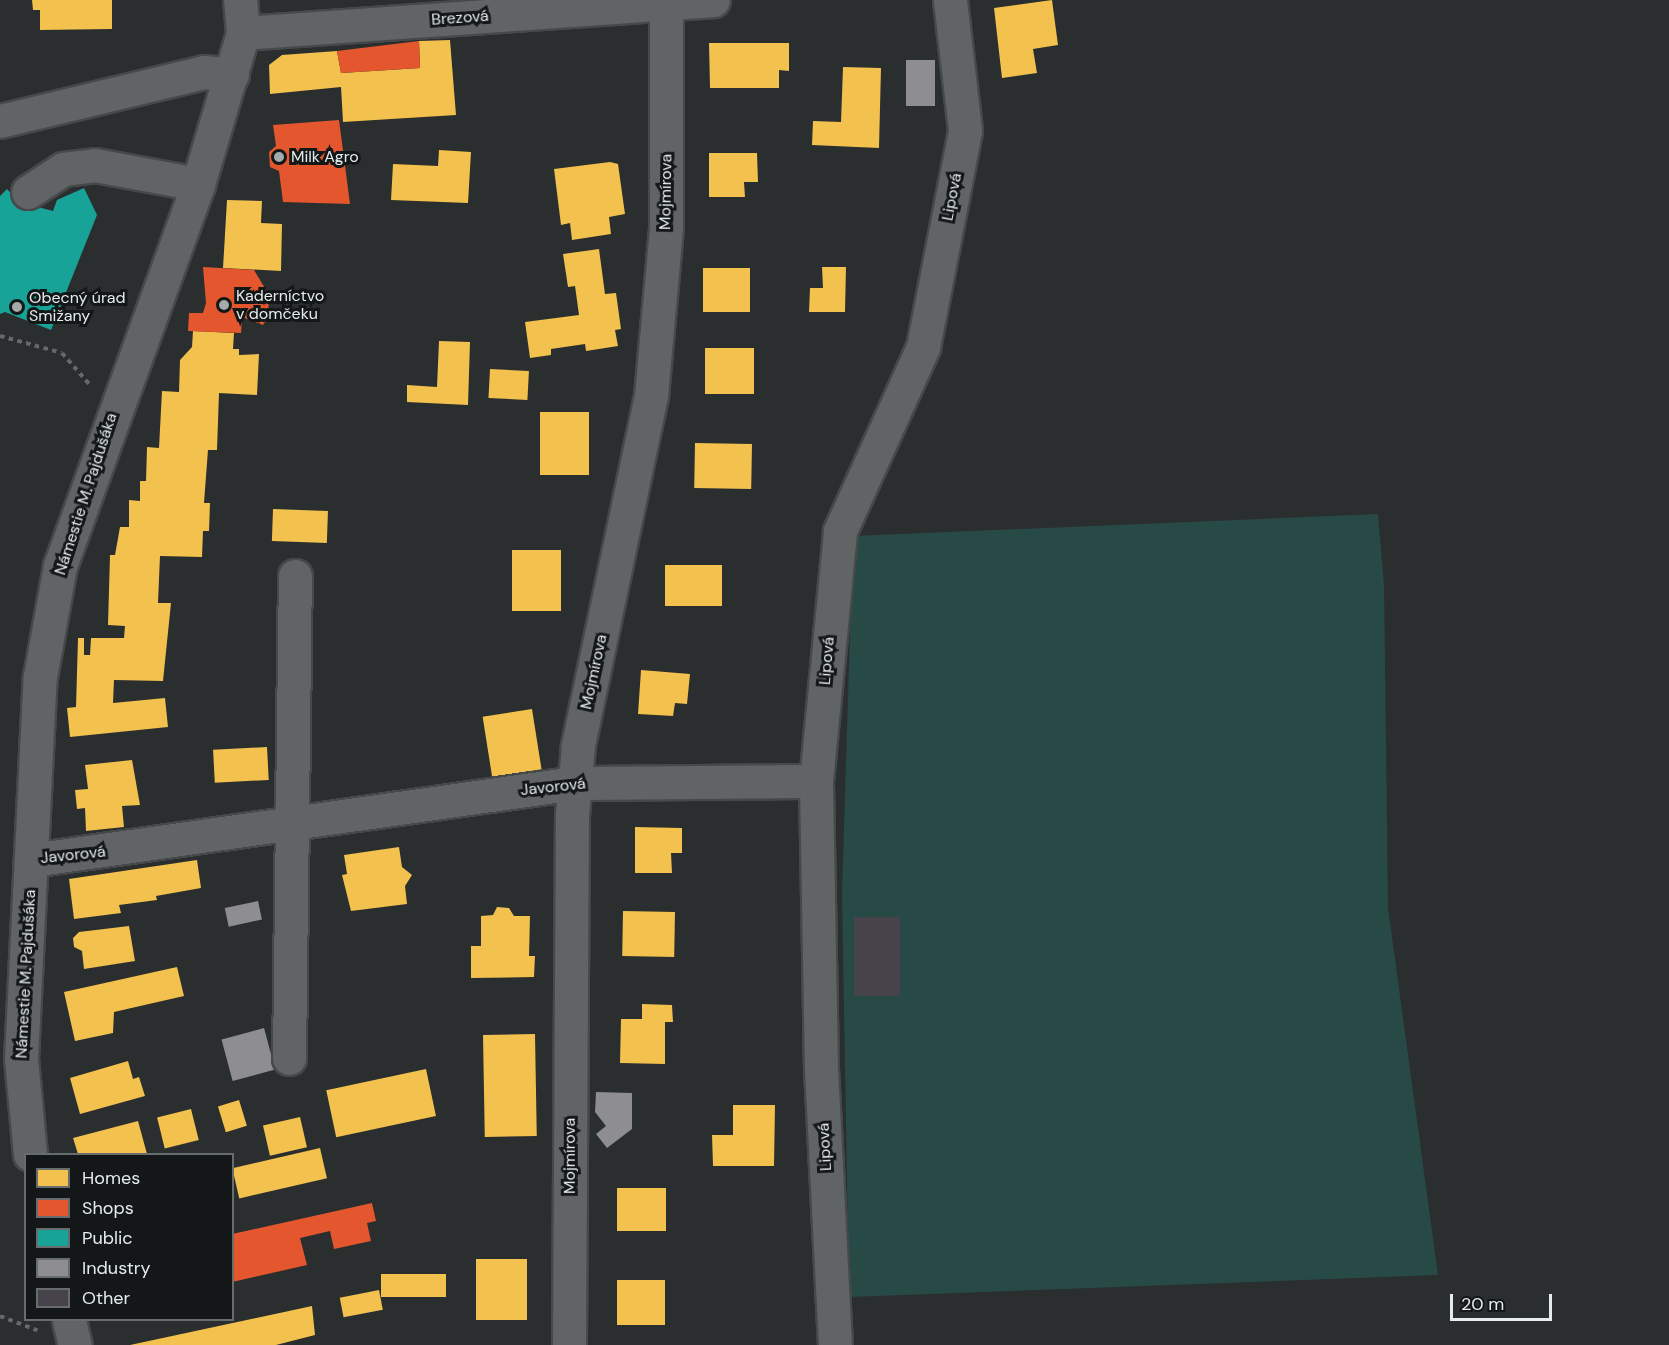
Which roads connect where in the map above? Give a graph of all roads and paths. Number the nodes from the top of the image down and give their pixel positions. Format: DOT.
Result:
graph roads {
  1 [pos="240,0"];
  2 [pos="713,0"];
  3 [pos="950,0"];
  4 [pos="655,3"];
  5 [pos="243,33"];
  6 [pos="232,75"];
  7 [pos="0,121"];
  8 [pos="198,184"];
  9 [pos="28,192"];
  10 [pos="0,336"];
  11 [pos="62,353"];
  12 [pos="295,576"];
  13 [pos="816,781"];
  14 [pos="575,783"];
  15 [pos="292,824"];
  16 [pos="32,860"];
  17 [pos="289,1058"];
  18 [pos="30,1153"];
  19 [pos="69,1321"];
  20 [pos="75,1345"];
  21 [pos="569,1345"];
  22 [pos="835,1345"];
  1 -- 5 [label="street, Námestie M. Pajdušáka"];
  2 -- 4 [label="street, Brezová"];
  3 -- 13 [label="street, Lipová"];
  4 -- 5 [label="street, Brezová"];
  4 -- 14 [label="street, Mojmírova"];
  5 -- 6 [label="street, Námestie M. Pajdušáka"];
  6 -- 7 [label="street"];
  6 -- 8 [label="street, Námestie M. Pajdušáka"];
  8 -- 9 [label="street"];
  8 -- 16 [label="street, Námestie M. Pajdušáka"];
  10 -- 11 [label="path"];
  12 -- 15 [label="street"];
  13 -- 14 [label="street, Javorová"];
  13 -- 22 [label="street, Lipová"];
  14 -- 15 [label="street, Javorová"];
  14 -- 21 [label="street, Mojmírova"];
  15 -- 16 [label="street, Javorová"];
  15 -- 17 [label="street"];
  16 -- 18 [label="street, Námestie M. Pajdušáka"];
  19 -- 20 [label="street"];
}
